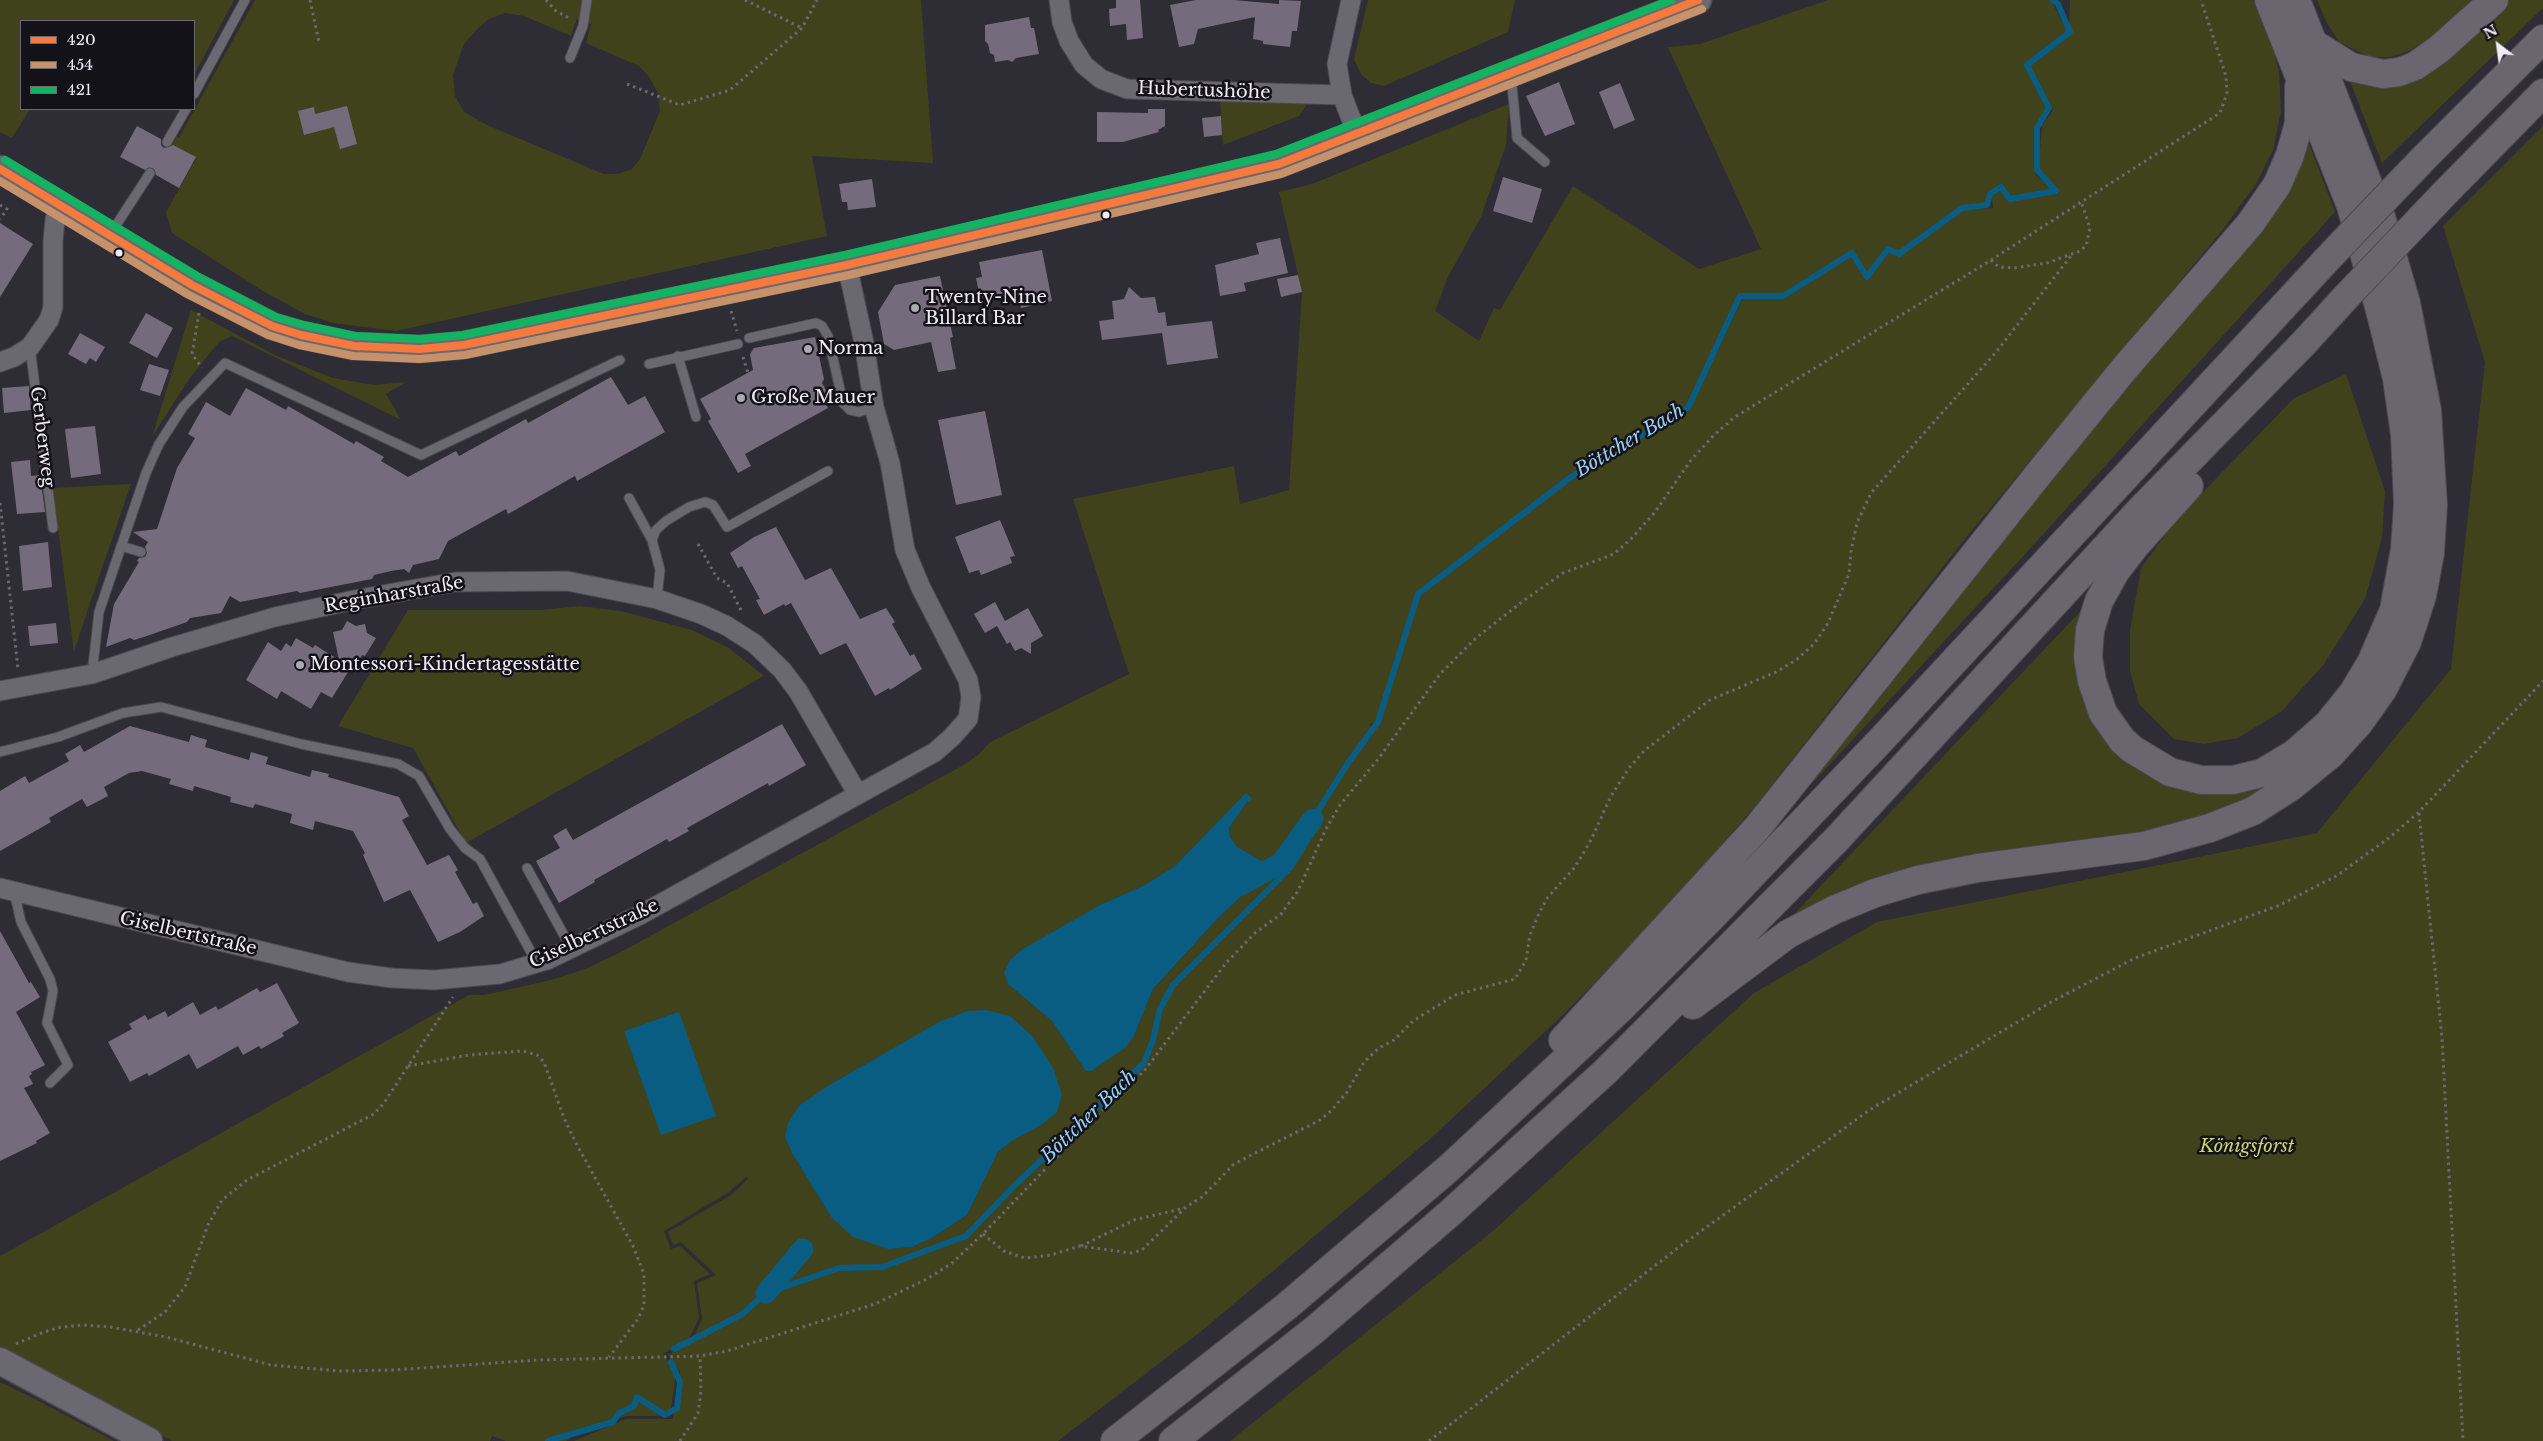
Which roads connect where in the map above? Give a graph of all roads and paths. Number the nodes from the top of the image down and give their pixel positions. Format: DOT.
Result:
graph roads {
  1 [pos="245,0"];
  2 [pos="310,0"];
  3 [pos="546,0"];
  4 [pos="587,0"];
  5 [pos="745,0"];
  6 [pos="816,0"];
  7 [pos="1060,0"];
  8 [pos="1351,0"];
  9 [pos="1698,0"];
  10 [pos="2201,0"];
  11 [pos="2269,0"];
  12 [pos="2296,0"];
  13 [pos="2494,0"];
  14 [pos="583,26"];
  15 [pos="802,28"];
  16 [pos="2543,39"];
  17 [pos="319,42"];
  18 [pos="2304,53"];
  19 [pos="570,58"];
  20 [pos="1511,72"];
  21 [pos="627,84"];
  22 [pos="195,92"];
  23 [pos="2543,93"];
  24 [pos="1342,95"];
  25 [pos="185,110"];
  26 [pos="1357,134"];
  27 [pos="167,142"];
  28 [pos="1545,162"];
  29 [pos="0,169"];
  30 [pos="150,173"];
  31 [pos="2081,201"];
  32 [pos="0,205"];
  33 [pos="63,206"];
  34 [pos="0,219"];
  35 [pos="110,235"];
  36 [pos="2071,256"];
  37 [pos="1991,260"];
  38 [pos="847,265"];
  39 [pos="198,316"];
  40 [pos="749,338"];
  41 [pos="738,344"];
  42 [pos="30,347"];
  43 [pos="678,356"];
  44 [pos="620,360"];
  45 [pos="196,361"];
  46 [pos="0,362"];
  47 [pos="649,364"];
  48 [pos="2283,364"];
  49 [pos="874,407"];
  50 [pos="696,417"];
  51 [pos="828,471"];
  52 [pos="629,498"];
  53 [pos="0,503"];
  54 [pos="1,526"];
  55 [pos="53,528"];
  56 [pos="652,540"];
  57 [pos="698,544"];
  58 [pos="121,546"];
  59 [pos="141,552"];
  60 [pos="717,578"];
  61 [pos="657,599"];
  62 [pos="92,674"];
  63 [pos="2543,681"];
  64 [pos="20,688"];
  65 [pos="0,691"];
  66 [pos="0,752"];
  67 [pos="858,793"];
  68 [pos="2419,812"];
  69 [pos="527,868"];
  70 [pos="7,890"];
  71 [pos="571,948"];
  72 [pos="537,963"];
  73 [pos="469,977"];
  74 [pos="408,1066"];
  75 [pos="1606,1071"];
  76 [pos="50,1083"];
  77 [pos="1449,1168"];
  78 [pos="1186,1207"];
  79 [pos="982,1234"];
  80 [pos="1080,1246"];
  81 [pos="138,1330"];
  82 [pos="700,1356"];
  83 [pos="609,1358"];
  84 [pos="1,1362"];
  85 [pos="149,1441"];
  86 [pos="680,1441"];
  87 [pos="1116,1441"];
  88 [pos="1173,1441"];
  89 [pos="1428,1441"];
  90 [pos="2463,1441"];
  1 -- 22 [label="lane"];
  2 -- 17 [label="path"];
  3 -- 14 [label="path"];
  4 -- 14 [label="lane"];
  5 -- 15 [label="path"];
  6 -- 15 [label="path"];
  7 -- 24 [label="street, Hubertushöhe"];
  8 -- 24 [label="street"];
  9 -- 20 [label="main road"];
  10 -- 31 [label="path"];
  11 -- 18 [label="highway"];
  12 -- 18 [label="highway"];
  13 -- 18 [label="highway"];
  14 -- 19 [label="lane"];
  15 -- 21 [label="path"];
  16 -- 77 [label="highway, bridge"];
  18 -- 48 [label="highway"];
  18 -- 75 [label="highway"];
  18 -- 77 [label="highway"];
  20 -- 26 [label="main road"];
  20 -- 28 [label="lane"];
  23 -- 48 [label="highway, bridge"];
  24 -- 26 [label="street"];
  25 -- 27 [label="lane"];
  26 -- 38 [label="main road"];
  29 -- 33 [label="main road"];
  30 -- 35 [label="lane"];
  31 -- 36 [label="path"];
  31 -- 37 [label="path"];
  32 -- 34 [label="path"];
  33 -- 35 [label="main road"];
  33 -- 42 [label="street"];
  35 -- 38 [label="main road"];
  36 -- 37 [label="path"];
  36 -- 78 [label="path"];
  37 -- 79 [label="path"];
  38 -- 49 [label="street"];
  39 -- 45 [label="path"];
  40 -- 49 [label="lane"];
  41 -- 43 [label="lane"];
  42 -- 46 [label="street"];
  42 -- 55 [label="lane, Gerberweg"];
  43 -- 47 [label="lane"];
  43 -- 50 [label="lane"];
  44 -- 58 [label="lane"];
  48 -- 75 [label="highway"];
  49 -- 67 [label="street, Giselbertstraße"];
  51 -- 56 [label="lane"];
  52 -- 56 [label="lane"];
  53 -- 54 [label="path"];
  54 -- 64 [label="path"];
  56 -- 61 [label="lane"];
  57 -- 60 [label="path"];
  58 -- 59 [label="lane"];
  58 -- 62 [label="lane"];
  61 -- 62 [label="street, Reginharstraße"];
  61 -- 67 [label="street, Reginharstraße"];
  62 -- 64 [label="street, Reginharstraße"];
  63 -- 68 [label="path"];
  64 -- 65 [label="street, Reginharstraße"];
  66 -- 72 [label="lane"];
  67 -- 71 [label="street, Giselbertstraße"];
  68 -- 89 [label="path"];
  68 -- 90 [label="path"];
  69 -- 71 [label="lane"];
  70 -- 73 [label="street, Giselbertstraße"];
  70 -- 76 [label="lane"];
  71 -- 72 [label="street, Giselbertstraße"];
  72 -- 73 [label="street, Giselbertstraße"];
  73 -- 74 [label="path"];
  74 -- 81 [label="path"];
  74 -- 83 [label="path"];
  75 -- 88 [label="highway"];
  77 -- 87 [label="highway"];
  78 -- 80 [label="path"];
  78 -- 80 [label="path"];
  79 -- 80 [label="path"];
  79 -- 82 [label="path"];
  81 -- 83 [label="path"];
  81 -- 84 [label="path"];
  82 -- 83 [label="path"];
  82 -- 86 [label="path"];
  84 -- 85 [label="main road"];
}
